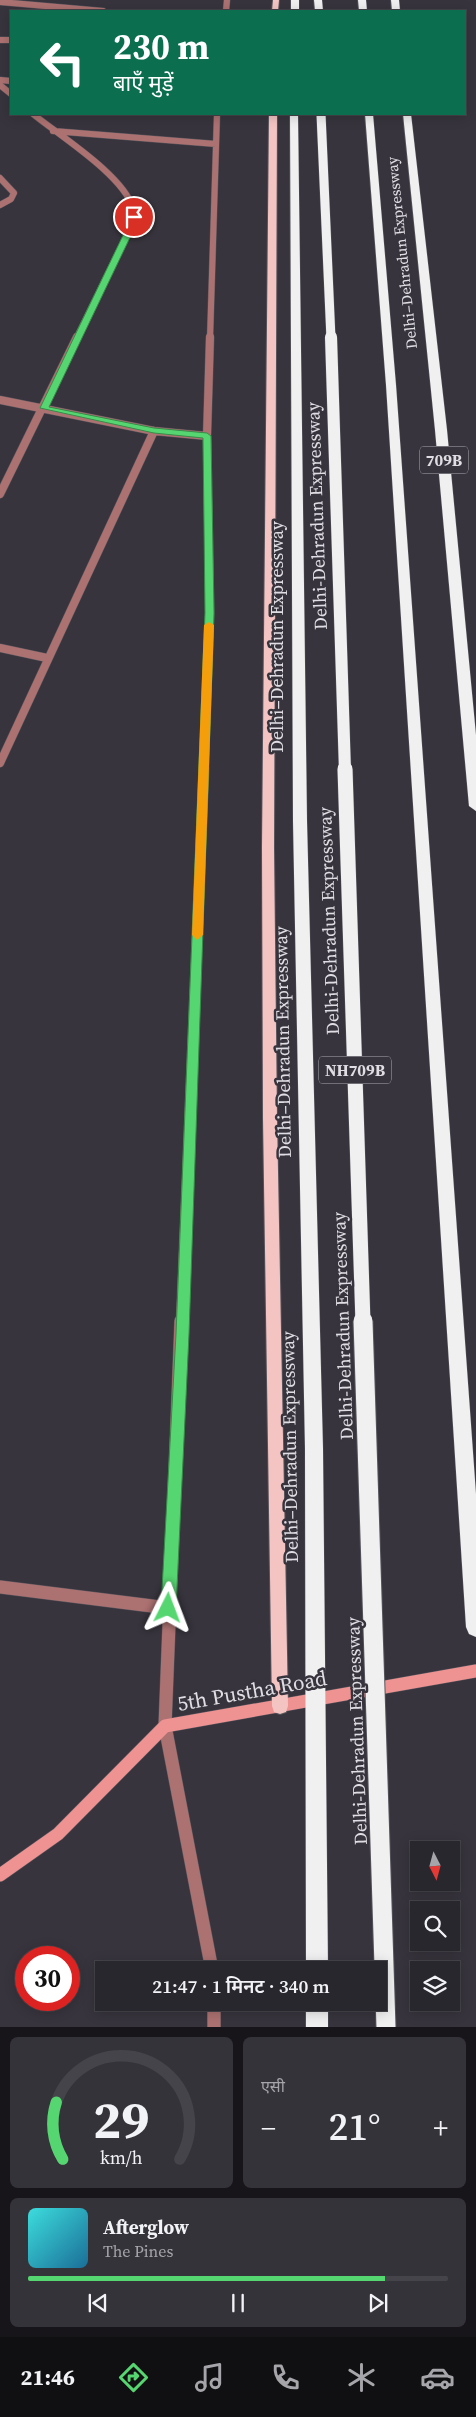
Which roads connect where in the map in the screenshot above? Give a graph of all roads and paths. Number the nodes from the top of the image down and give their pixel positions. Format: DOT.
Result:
graph roads {
  1 [pos="0,2"];
  2 [pos="92,10"];
  3 [pos="0,85"];
  4 [pos="10,93"];
  5 [pos="34,115"];
  6 [pos="217,115"];
  7 [pos="274,115"];
  8 [pos="294,115"];
  9 [pos="321,115"];
  10 [pos="369,115"];
  11 [pos="407,115"];
  12 [pos="52,131"];
  13 [pos="216,144"];
  14 [pos="0,178"];
  15 [pos="0,205"];
  16 [pos="0,400"];
  17 [pos="44,408"];
  18 [pos="154,431"];
  19 [pos="207,436"];
  20 [pos="0,494"];
  21 [pos="0,648"];
  22 [pos="47,658"];
  23 [pos="0,764"];
  24 [pos="476,806"];
  25 [pos="0,1588"];
  26 [pos="168,1608"];
  27 [pos="476,1627"];
  28 [pos="476,1671"];
  29 [pos="315,1700"];
  30 [pos="280,1706"];
  31 [pos="165,1726"];
  32 [pos="0,1875"];
  33 [pos="210,1961"];
  34 [pos="316,1961"];
  35 [pos="214,2011"];
  36 [pos="317,2011"];
  37 [pos="214,2027"];
  38 [pos="317,2027"];
  39 [pos="386,2027"];
  1 -- 2 [label="street"];
  3 -- 4 [label="street"];
  5 -- 12 [label="street"];
  6 -- 13 [label="street"];
  7 -- 30 [label="main road"];
  8 -- 29 [label="highway, Delhi–Dehradun Expressway"];
  9 -- 39 [label="highway, Delhi-Dehradun Expressway / NH709B, bridge"];
  10 -- 27 [label="highway"];
  11 -- 24 [label="highway, Delhi–Dehradun Expressway / 709B"];
  12 -- 13 [label="street"];
  12 -- 17 [label="street"];
  13 -- 19 [label="street"];
  14 -- 15 [label="street"];
  16 -- 17 [label="street"];
  17 -- 18 [label="street"];
  17 -- 20 [label="street"];
  18 -- 19 [label="street"];
  18 -- 22 [label="street"];
  19 -- 26 [label="street"];
  21 -- 22 [label="street"];
  22 -- 23 [label="street"];
  25 -- 26 [label="street"];
  26 -- 31 [label="street"];
  28 -- 29 [label="street, 5th Pustha Road"];
  29 -- 30 [label="street, 5th Pustha Road"];
  29 -- 34 [label="highway, Delhi–Dehradun Expressway"];
  30 -- 31 [label="street, 5th Pustha Road"];
  31 -- 32 [label="street, 5th Pustha Road"];
  31 -- 33 [label="street"];
  35 -- 37 [label="street"];
  36 -- 38 [label="highway"];
}
